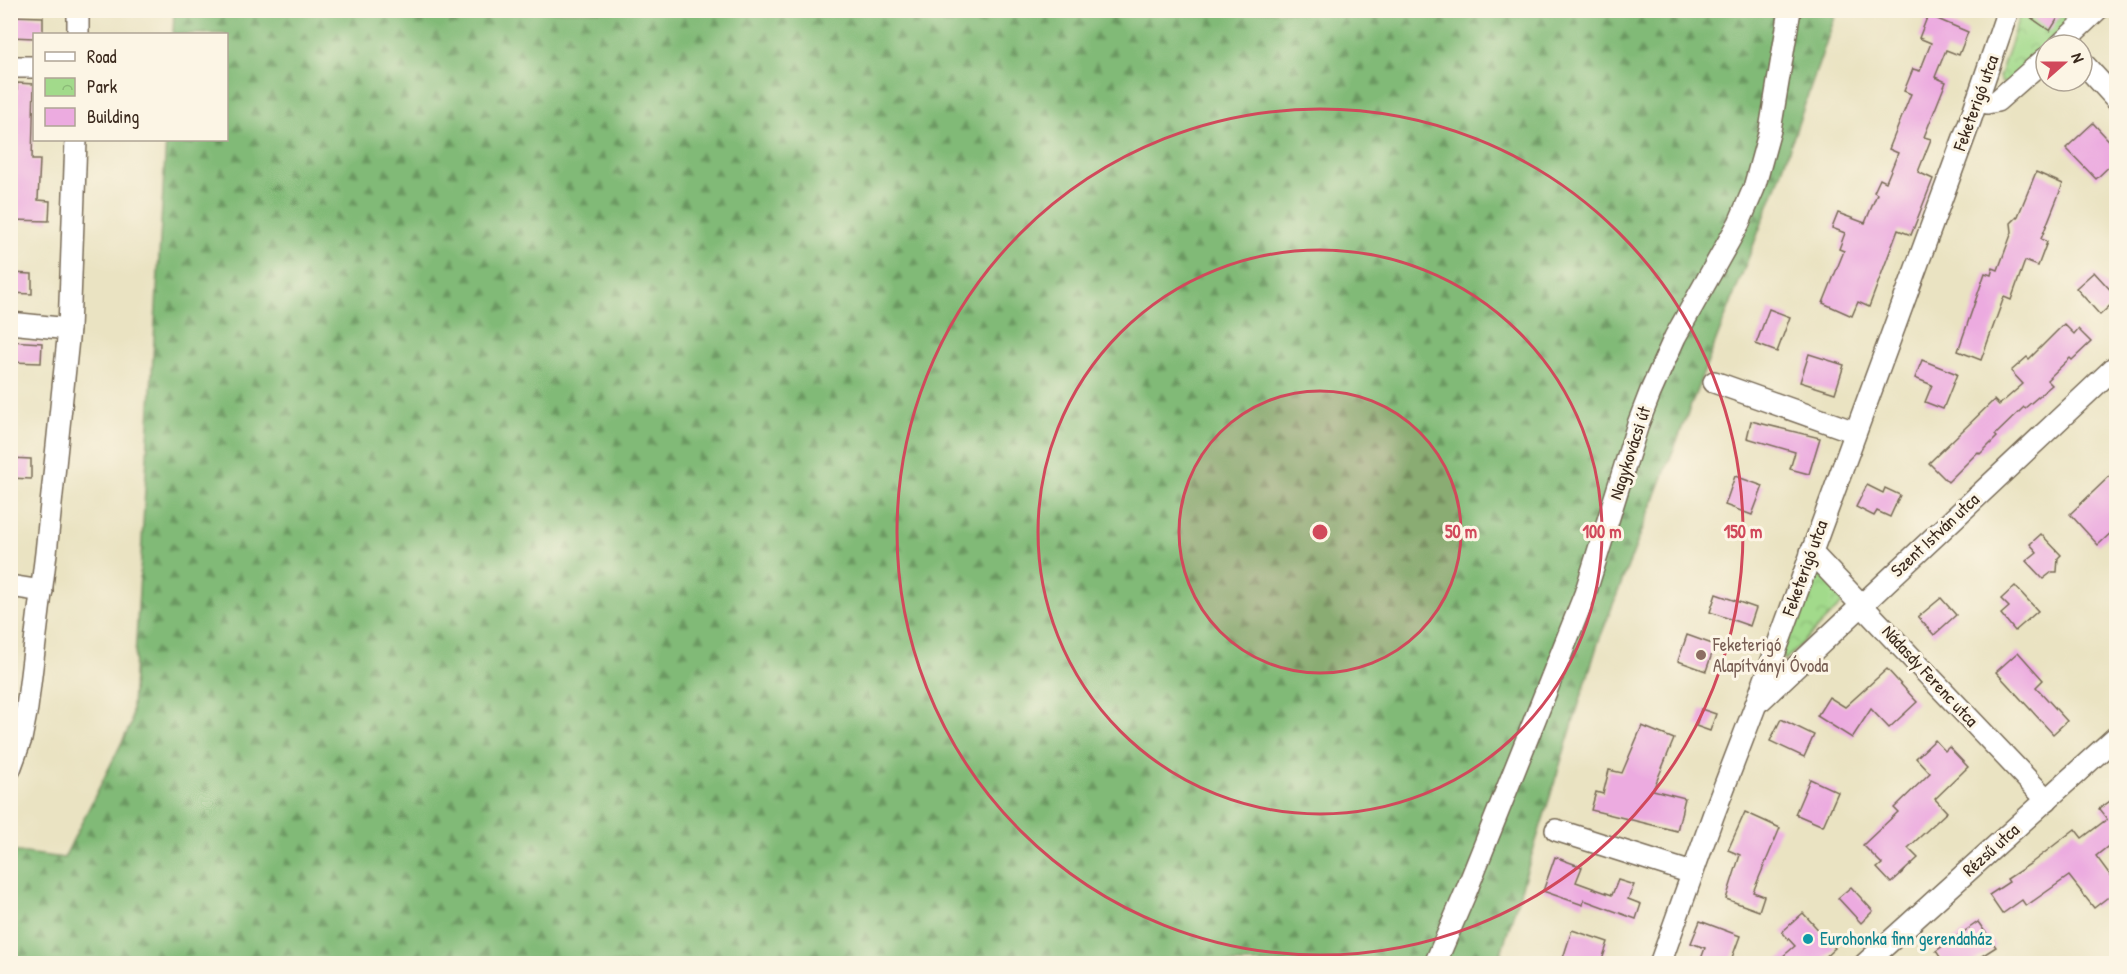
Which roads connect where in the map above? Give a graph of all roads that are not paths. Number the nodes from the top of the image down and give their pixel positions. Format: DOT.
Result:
graph roads {
  1 [pos="78,10"];
  2 [pos="1790,10"];
  3 [pos="2008,10"];
  4 [pos="2097,10"];
  5 [pos="78,33"];
  6 [pos="2074,33"];
  7 [pos="10,67"];
  8 [pos="33,67"];
  9 [pos="2034,69"];
  10 [pos="2094,75"];
  11 [pos="2116,99"];
  12 [pos="1977,100"];
  13 [pos="76,141"];
  14 [pos="10,323"];
  15 [pos="69,329"];
  16 [pos="2116,366"];
  17 [pos="1714,382"];
  18 [pos="1855,432"];
  19 [pos="1811,552"];
  20 [pos="10,586"];
  21 [pos="42,591"];
  22 [pos="1862,604"];
  23 [pos="1756,704"];
  24 [pos="2116,737"];
  25 [pos="10,769"];
  26 [pos="2047,800"];
  27 [pos="1556,830"];
  28 [pos="1692,873"];
  29 [pos="1435,963"];
  30 [pos="1660,963"];
  31 [pos="1865,963"];
  1 -- 5 [label="street"];
  2 -- 29 [label="street, Nagykovácsi út"];
  3 -- 12 [label="street, Feketerigó utca"];
  4 -- 6 [label="street"];
  7 -- 8 [label="street"];
  9 -- 12 [label="street"];
  10 -- 11 [label="street"];
  12 -- 18 [label="street, Feketerigó utca"];
  13 -- 15 [label="street"];
  14 -- 15 [label="street"];
  15 -- 21 [label="street"];
  16 -- 22 [label="street, Szent István utca"];
  17 -- 18 [label="street"];
  18 -- 19 [label="street, Feketerigó utca"];
  19 -- 22 [label="street, Nádasdy Ferenc utca"];
  19 -- 23 [label="street, Feketerigó utca"];
  20 -- 21 [label="street"];
  21 -- 25 [label="street"];
  22 -- 23 [label="street, Szent István utca"];
  22 -- 26 [label="street, Nádasdy Ferenc utca"];
  23 -- 28 [label="street, Feketerigó utca"];
  24 -- 26 [label="street, Rézsű utca"];
  26 -- 31 [label="street, Rézsű utca"];
  27 -- 28 [label="street"];
  28 -- 30 [label="street, Feketerigó utca"];
}
